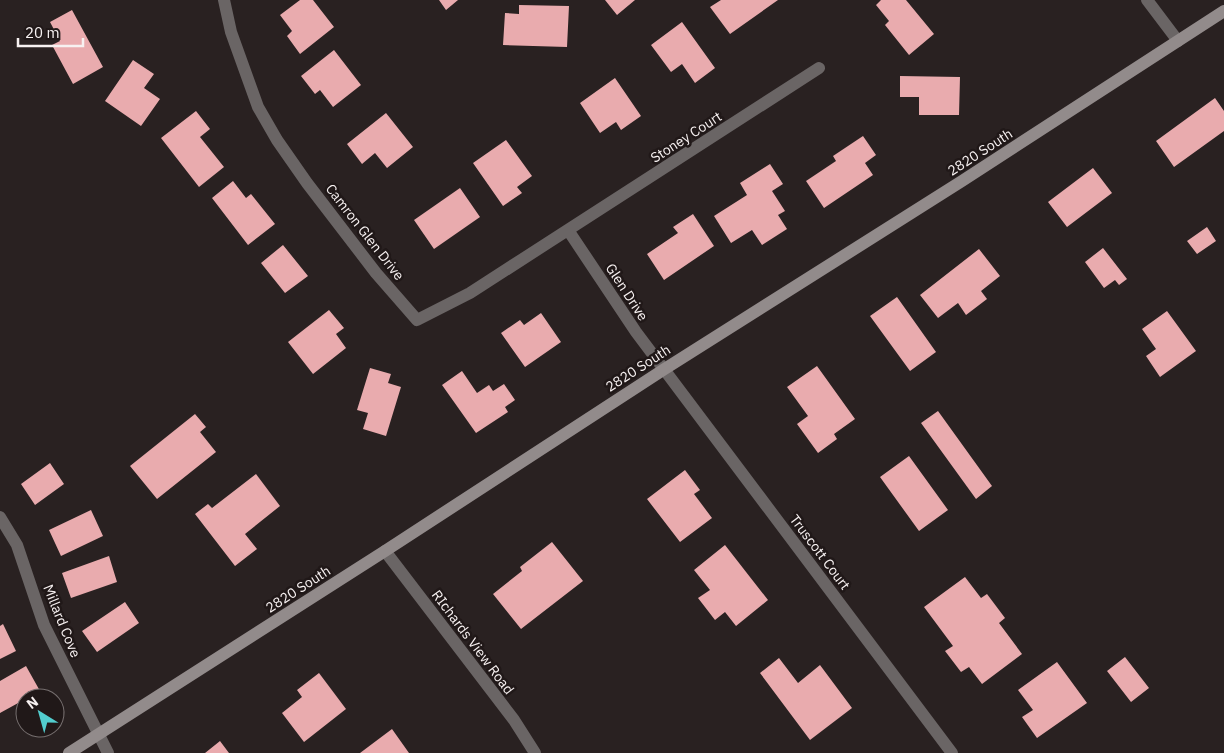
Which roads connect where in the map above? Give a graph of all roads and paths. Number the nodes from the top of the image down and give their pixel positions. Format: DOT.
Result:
graph roads {
  1 [pos="224,0"];
  2 [pos="1147,0"];
  3 [pos="1224,11"];
  4 [pos="1178,41"];
  5 [pos="819,68"];
  6 [pos="568,230"];
  7 [pos="663,370"];
  8 [pos="0,517"];
  9 [pos="385,551"];
  10 [pos="98,735"];
  11 [pos="69,753"];
  12 [pos="108,753"];
  13 [pos="535,753"];
  14 [pos="952,753"];
  1 -- 6 [label="street, Camron Glen Drive"];
  2 -- 4 [label="street"];
  3 -- 4 [label="street, 2820 South"];
  4 -- 7 [label="street, 2820 South"];
  5 -- 6 [label="street, Stoney Court"];
  6 -- 7 [label="street, Glen Drive"];
  7 -- 9 [label="street, 2820 South"];
  7 -- 14 [label="street, Truscott Court"];
  8 -- 10 [label="street, Millard Cove"];
  9 -- 10 [label="street, 2820 South"];
  9 -- 13 [label="street, RIchards View Road"];
  10 -- 11 [label="street, 2820 South"];
  10 -- 12 [label="street, Millard Cove"];
}
